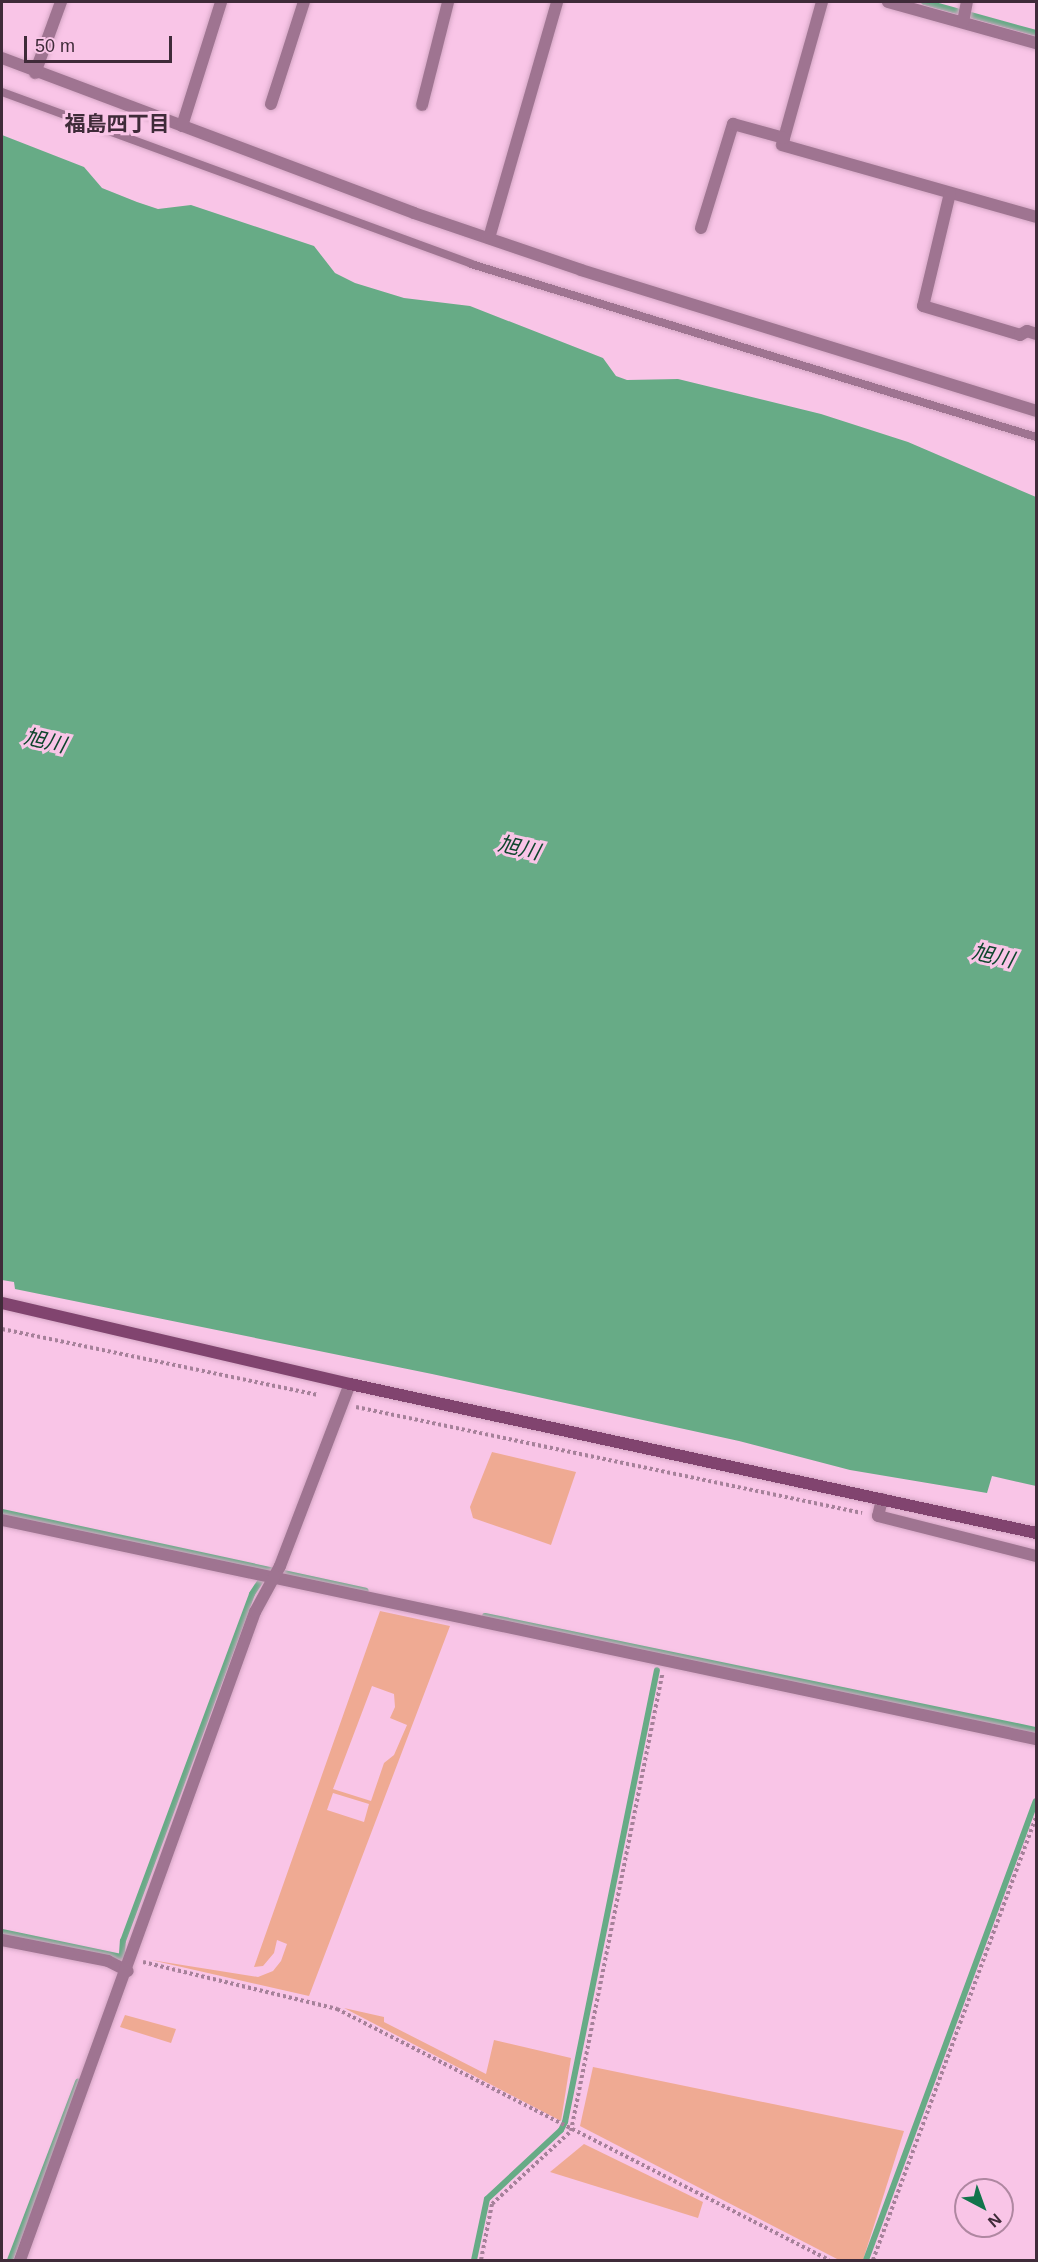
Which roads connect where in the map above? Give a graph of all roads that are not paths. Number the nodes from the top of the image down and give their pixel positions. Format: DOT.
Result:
graph roads {
  1 [pos="62,2"];
  2 [pos="221,2"];
  3 [pos="304,2"];
  4 [pos="448,2"];
  5 [pos="557,2"];
  6 [pos="822,2"];
  7 [pos="888,2"];
  8 [pos="965,12"];
  9 [pos="1036,43"];
  10 [pos="2,58"];
  11 [pos="35,73"];
  12 [pos="2,92"];
  13 [pos="271,104"];
  14 [pos="422,105"];
  15 [pos="182,126"];
  16 [pos="784,138"];
  17 [pos="950,193"];
  18 [pos="1036,217"];
  19 [pos="701,228"];
  20 [pos="489,238"];
  21 [pos="1036,334"];
  22 [pos="1036,411"];
  23 [pos="1036,437"];
  24 [pos="2,1303"];
  25 [pos="350,1384"];
  26 [pos="882,1500"];
  27 [pos="2,1520"];
  28 [pos="1036,1533"];
  29 [pos="1036,1556"];
  30 [pos="271,1575"];
  31 [pos="1036,1739"];
  32 [pos="2,1940"];
  33 [pos="125,1966"];
  34 [pos="20,2260"];
  1 -- 11 [label="street"];
  2 -- 15 [label="street"];
  3 -- 13 [label="street"];
  4 -- 14 [label="street"];
  5 -- 20 [label="street"];
  6 -- 16 [label="street"];
  7 -- 8 [label="street"];
  8 -- 9 [label="street"];
  10 -- 11 [label="street"];
  11 -- 15 [label="street"];
  12 -- 23 [label="lane"];
  15 -- 20 [label="street"];
  16 -- 17 [label="street"];
  16 -- 19 [label="street"];
  17 -- 18 [label="street"];
  17 -- 21 [label="street"];
  20 -- 22 [label="street"];
  24 -- 25 [label="street"];
  25 -- 26 [label="street"];
  25 -- 30 [label="street"];
  26 -- 28 [label="street"];
  26 -- 29 [label="street"];
  27 -- 30 [label="street"];
  30 -- 31 [label="street"];
  30 -- 33 [label="street"];
  32 -- 33 [label="street"];
  33 -- 34 [label="street"];
}
